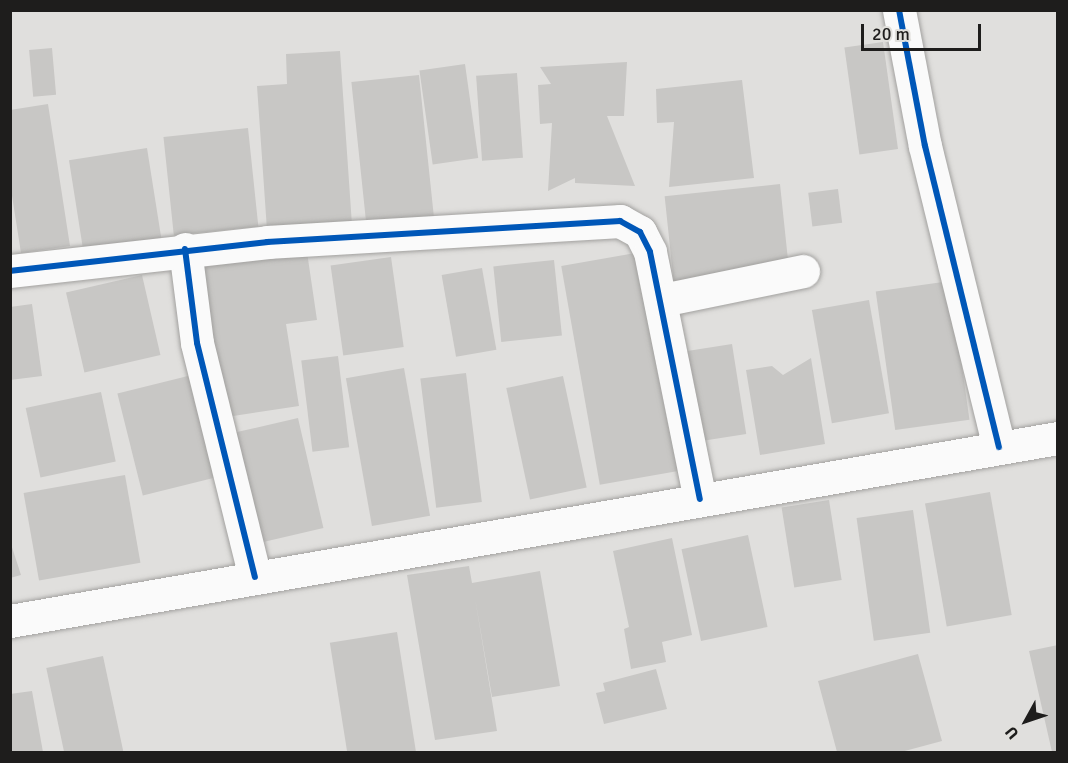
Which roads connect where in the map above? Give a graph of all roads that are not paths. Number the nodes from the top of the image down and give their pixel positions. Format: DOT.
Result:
graph roads {
  1 [pos="899,10"];
  2 [pos="184,249"];
  3 [pos="10,271"];
  4 [pos="803,271"];
  5 [pos="662,300"];
  6 [pos="1058,438"];
  7 [pos="999,447"];
  8 [pos="700,499"];
  9 [pos="255,577"];
  10 [pos="10,621"];
  1 -- 7 [label="main road"];
  2 -- 3 [label="main road"];
  2 -- 5 [label="main road"];
  2 -- 9 [label="main road"];
  4 -- 5 [label="main road"];
  5 -- 8 [label="main road"];
  6 -- 7 [label="main road"];
  7 -- 8 [label="main road"];
  8 -- 9 [label="main road"];
  9 -- 10 [label="main road"];
}
